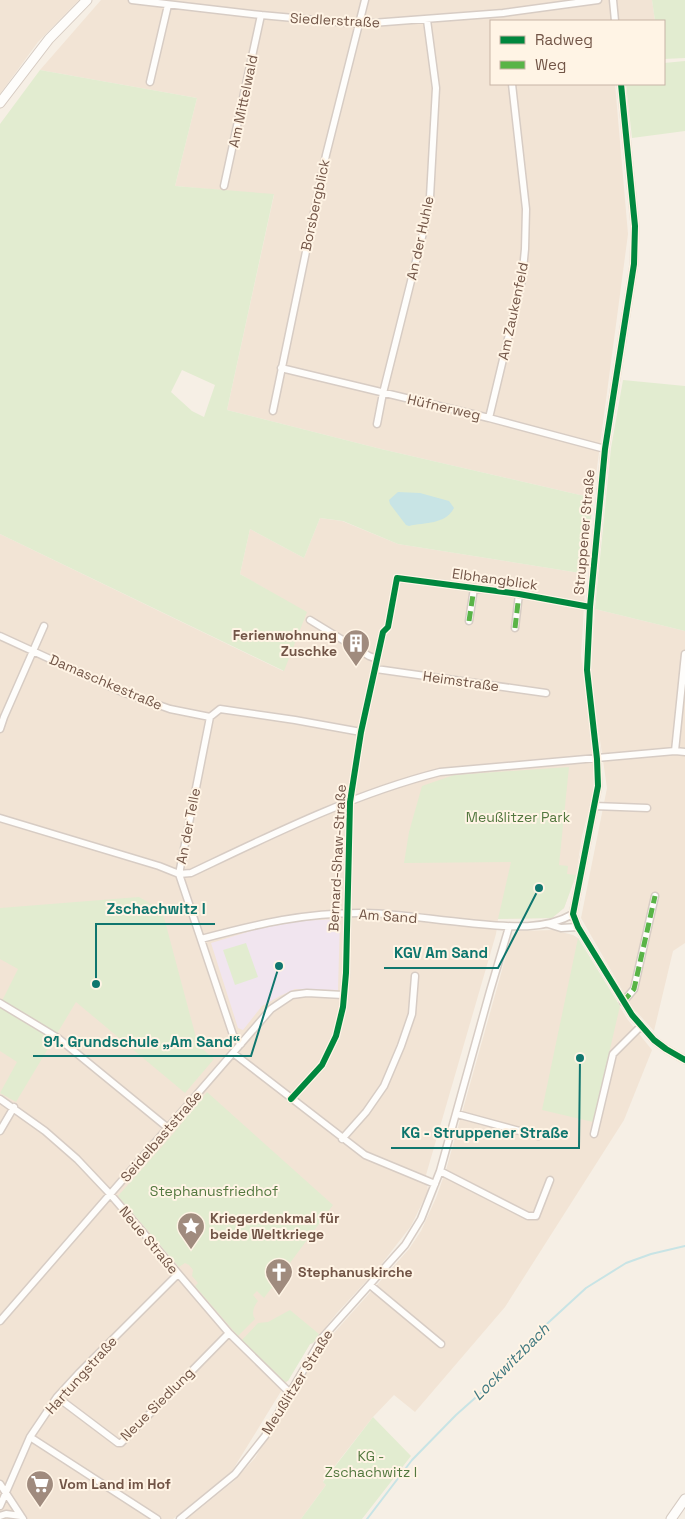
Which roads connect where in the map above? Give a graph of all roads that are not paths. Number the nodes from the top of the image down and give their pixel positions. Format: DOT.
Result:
graph roads {
  1 [pos="87,0"];
  2 [pos="132,0"];
  3 [pos="365,0"];
  4 [pos="598,0"];
  5 [pos="613,0"];
  6 [pos="168,5"];
  7 [pos="504,13"];
  8 [pos="261,15"];
  9 [pos="427,20"];
  10 [pos="504,20"];
  11 [pos="615,20"];
  12 [pos="359,24"];
  13 [pos="150,82"];
  14 [pos="512,85"];
  15 [pos="621,85"];
  16 [pos="0,103"];
  17 [pos="224,186"];
  18 [pos="281,368"];
  19 [pos="383,393"];
  20 [pos="273,411"];
  21 [pos="489,418"];
  22 [pos="377,424"];
  23 [pos="605,449"];
  24 [pos="397,578"];
  25 [pos="474,588"];
  26 [pos="519,594"];
  27 [pos="590,607"];
  28 [pos="310,620"];
  29 [pos="468,621"];
  30 [pos="44,626"];
  31 [pos="515,628"];
  32 [pos="0,636"];
  33 [pos="33,651"];
  34 [pos="685,654"];
  35 [pos="377,659"];
  36 [pos="376,669"];
  37 [pos="546,693"];
  38 [pos="210,717"];
  39 [pos="0,729"];
  40 [pos="361,732"];
  41 [pos="675,751"];
  42 [pos="685,752"];
  43 [pos="597,759"];
  44 [pos="350,802"];
  45 [pos="594,806"];
  46 [pos="647,808"];
  47 [pos="0,818"];
  48 [pos="179,874"];
  49 [pos="655,896"];
  50 [pos="346,914"];
  51 [pos="573,914"];
  52 [pos="547,924"];
  53 [pos="509,927"];
  54 [pos="578,927"];
  55 [pos="201,939"];
  56 [pos="415,976"];
  57 [pos="343,995"];
  58 [pos="623,1002"];
  59 [pos="0,1003"];
  60 [pos="641,1026"];
  61 [pos="241,1044"];
  62 [pos="233,1053"];
  63 [pos="685,1060"];
  64 [pos="0,1099"];
  65 [pos="291,1099"];
  66 [pos="14,1107"];
  67 [pos="457,1114"];
  68 [pos="168,1128"];
  69 [pos="0,1131"];
  70 [pos="594,1134"];
  71 [pos="538,1136"];
  72 [pos="342,1138"];
  73 [pos="440,1171"];
  74 [pos="550,1180"];
  75 [pos="435,1184"];
  76 [pos="111,1195"];
  77 [pos="178,1274"];
  78 [pos="370,1285"];
  79 [pos="0,1320"];
  80 [pos="229,1333"];
  81 [pos="441,1344"];
  82 [pos="289,1392"];
  83 [pos="57,1397"];
  84 [pos="30,1437"];
  85 [pos="0,1484"];
  86 [pos="5,1492"];
  87 [pos="685,1499"];
  88 [pos="0,1506"];
  89 [pos="0,1516"];
  90 [pos="22,1518"];
  91 [pos="156,1519"];
  92 [pos="180,1519"];
  93 [pos="671,1519"];
  1 -- 16 [label="street"];
  2 -- 6 [label="street, Siedlerstraße"];
  3 -- 12 [label="street, Borsbergblick"];
  4 -- 7 [label="street, Siedlerstraße"];
  5 -- 11 [label="street"];
  6 -- 8 [label="street, Siedlerstraße"];
  6 -- 13 [label="street"];
  7 -- 9 [label="street, Siedlerstraße"];
  7 -- 10 [label="street"];
  8 -- 12 [label="street, Siedlerstraße"];
  8 -- 17 [label="street, Am Mittelwald"];
  9 -- 12 [label="street, Siedlerstraße"];
  9 -- 19 [label="street, An der Huhle"];
  12 -- 18 [label="street, Borsbergblick"];
  14 -- 21 [label="street, Am Zaukenfeld"];
  15 -- 23 [label="street, Struppener Straße"];
  18 -- 19 [label="street, Hüfnerweg"];
  18 -- 20 [label="street, Borsbergblick"];
  19 -- 21 [label="street, Hüfnerweg"];
  19 -- 22 [label="street, An der Huhle"];
  21 -- 23 [label="street, Hüfnerweg"];
  23 -- 27 [label="street, Struppener Straße"];
  24 -- 25 [label="street, Elbhangblick"];
  24 -- 35 [label="street, Bernard-Shaw-Straße"];
  25 -- 26 [label="street, Elbhangblick"];
  25 -- 29 [label="street, Elbhangblick"];
  26 -- 27 [label="street, Elbhangblick"];
  26 -- 31 [label="street, Elbhangblick"];
  27 -- 43 [label="street, Struppener Straße"];
  28 -- 35 [label="street"];
  30 -- 33 [label="street"];
  32 -- 33 [label="street, Damaschkestraße"];
  33 -- 38 [label="street, Damaschkestraße"];
  33 -- 39 [label="street"];
  34 -- 41 [label="street"];
  35 -- 36 [label="street, Bernard-Shaw-Straße"];
  36 -- 37 [label="street, Heimstraße"];
  36 -- 40 [label="street, Bernard-Shaw-Straße"];
  38 -- 40 [label="street, Damaschkestraße"];
  38 -- 48 [label="street, An der Telle"];
  40 -- 44 [label="street, Bernard-Shaw-Straße"];
  41 -- 42 [label="street"];
  41 -- 43 [label="street"];
  43 -- 44 [label="street"];
  43 -- 45 [label="street, Struppener Straße"];
  44 -- 48 [label="street"];
  44 -- 50 [label="street, Bernard-Shaw-Straße"];
  45 -- 46 [label="street"];
  45 -- 51 [label="street, Struppener Straße"];
  47 -- 48 [label="street"];
  48 -- 55 [label="street, An der Telle"];
  49 -- 58 [label="street"];
  50 -- 53 [label="street, Am Sand"];
  50 -- 55 [label="street, Am Sand"];
  50 -- 57 [label="street, Bernard-Shaw-Straße"];
  51 -- 52 [label="street, Am Sand"];
  51 -- 54 [label="street"];
  52 -- 53 [label="street, Am Sand"];
  52 -- 54 [label="street, Am Sand"];
  53 -- 67 [label="street, Meußlitzer Straße"];
  54 -- 58 [label="street"];
  55 -- 61 [label="street, An der Telle"];
  56 -- 72 [label="street"];
  57 -- 61 [label="street, Seidelbaststraße"];
  57 -- 65 [label="street, Bernard-Shaw-Straße"];
  58 -- 60 [label="street"];
  59 -- 68 [label="street"];
  60 -- 63 [label="street"];
  60 -- 70 [label="street"];
  61 -- 62 [label="street, Seidelbaststraße"];
  62 -- 65 [label="street"];
  62 -- 68 [label="street, Seidelbaststraße"];
  64 -- 66 [label="street, Neue Straße"];
  65 -- 72 [label="street"];
  66 -- 69 [label="street"];
  66 -- 76 [label="street, Neue Straße"];
  67 -- 71 [label="street"];
  67 -- 73 [label="street, Meußlitzer Straße"];
  68 -- 76 [label="street, Seidelbaststraße"];
  72 -- 75 [label="street"];
  73 -- 74 [label="street"];
  73 -- 75 [label="street, Meußlitzer Straße"];
  75 -- 78 [label="street, Meußlitzer Straße"];
  76 -- 77 [label="street, Neue Straße"];
  76 -- 79 [label="street, Seidelbaststraße"];
  77 -- 80 [label="street, Neue Straße"];
  77 -- 83 [label="street, Hartungstraße"];
  78 -- 81 [label="street"];
  78 -- 82 [label="street, Meußlitzer Straße"];
  80 -- 82 [label="street, Neue Straße"];
  80 -- 83 [label="street, Neue Siedlung"];
  82 -- 92 [label="street, Meußlitzer Straße"];
  83 -- 84 [label="street, Hartungstraße"];
  84 -- 86 [label="street, Hartungstraße"];
  84 -- 91 [label="street"];
  85 -- 86 [label="street"];
  86 -- 88 [label="street, Hartungstraße"];
  86 -- 90 [label="street"];
  87 -- 93 [label="street"];
  89 -- 90 [label="street"];
}
